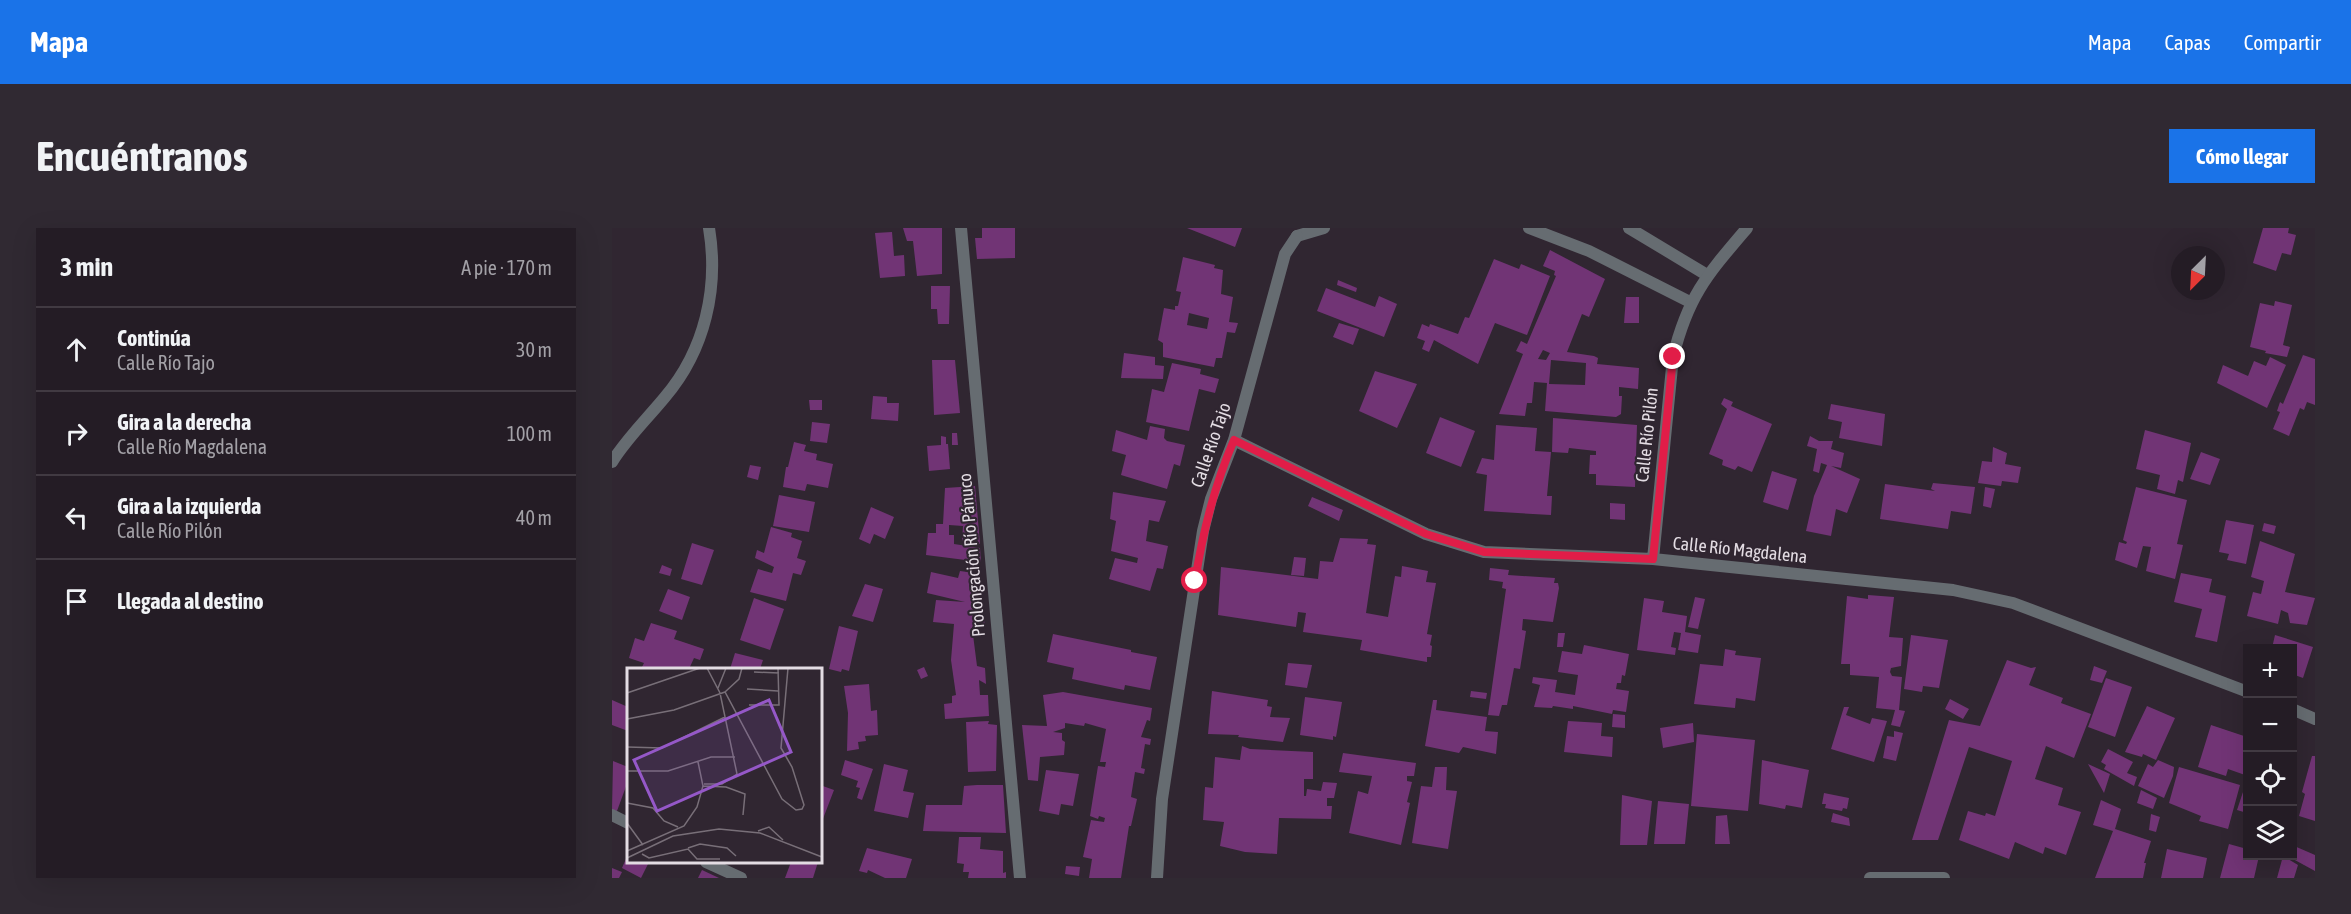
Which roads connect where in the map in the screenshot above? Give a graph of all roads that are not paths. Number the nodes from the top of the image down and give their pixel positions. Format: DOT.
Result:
graph roads {
  1 [pos="709,228"];
  2 [pos="961,228"];
  3 [pos="1324,228"];
  4 [pos="1529,228"];
  5 [pos="1629,228"];
  6 [pos="1747,228"];
  7 [pos="1707,275"];
  8 [pos="1690,302"];
  9 [pos="1234,440"];
  10 [pos="612,462"];
  11 [pos="1653,559"];
  12 [pos="2243,690"];
  13 [pos="2297,711"];
  14 [pos="2315,718"];
  15 [pos="612,815"];
  16 [pos="627,822"];
  17 [pos="710,863"];
  18 [pos="741,878"];
  19 [pos="1020,878"];
  20 [pos="1157,878"];
  21 [pos="1870,878"];
  22 [pos="1944,878"];
  1 -- 10 [label="street"];
  2 -- 19 [label="street, Prolongación Río Pánuco"];
  3 -- 9 [label="street, Calle Río Tajo"];
  4 -- 8 [label="street"];
  5 -- 7 [label="street"];
  6 -- 7 [label="street, Calle Río Pilón"];
  7 -- 8 [label="street, Calle Río Pilón"];
  8 -- 11 [label="street, Calle Río Pilón"];
  9 -- 11 [label="street, Calle Río Magdalena"];
  9 -- 20 [label="street, Calle Río Tajo"];
  11 -- 12 [label="street, Calle Río Magdalena"];
  13 -- 14 [label="street"];
  15 -- 16 [label="street"];
  17 -- 18 [label="street"];
  21 -- 22 [label="street"];
}
